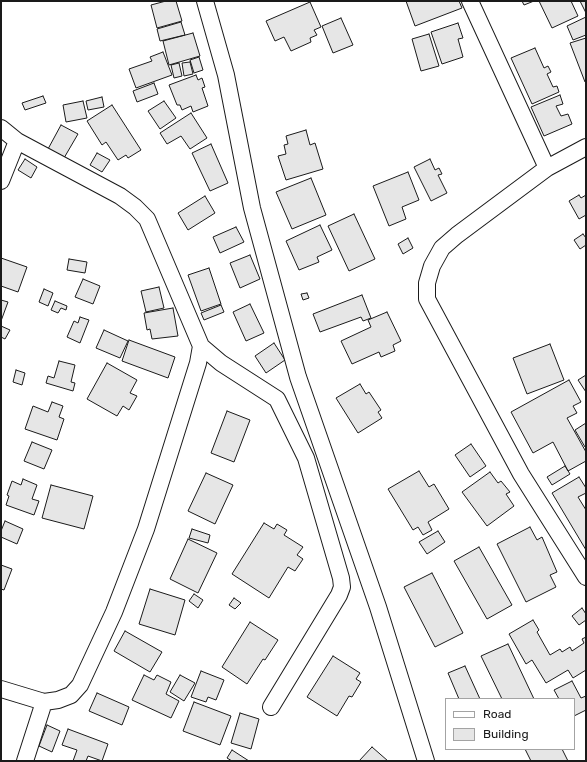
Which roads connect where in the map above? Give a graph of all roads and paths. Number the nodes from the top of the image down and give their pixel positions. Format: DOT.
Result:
graph roads {
  1 [pos="205,1"];
  2 [pos="470,1"];
  3 [pos="1,128"];
  4 [pos="17,142"];
  5 [pos="586,148"];
  6 [pos="547,168"];
  7 [pos="1,181"];
  8 [pos="201,346"];
  9 [pos="586,577"];
  10 [pos="1,689"];
  11 [pos="44,702"];
  12 [pos="271,707"];
  13 [pos="25,761"];
  14 [pos="426,761"];
  1 -- 14 [label="street"];
  2 -- 6 [label="street"];
  3 -- 4 [label="street"];
  4 -- 7 [label="street"];
  4 -- 8 [label="street"];
  5 -- 6 [label="street"];
  6 -- 9 [label="street"];
  8 -- 11 [label="street"];
  8 -- 12 [label="street"];
  10 -- 11 [label="street"];
  11 -- 13 [label="street"];
}
